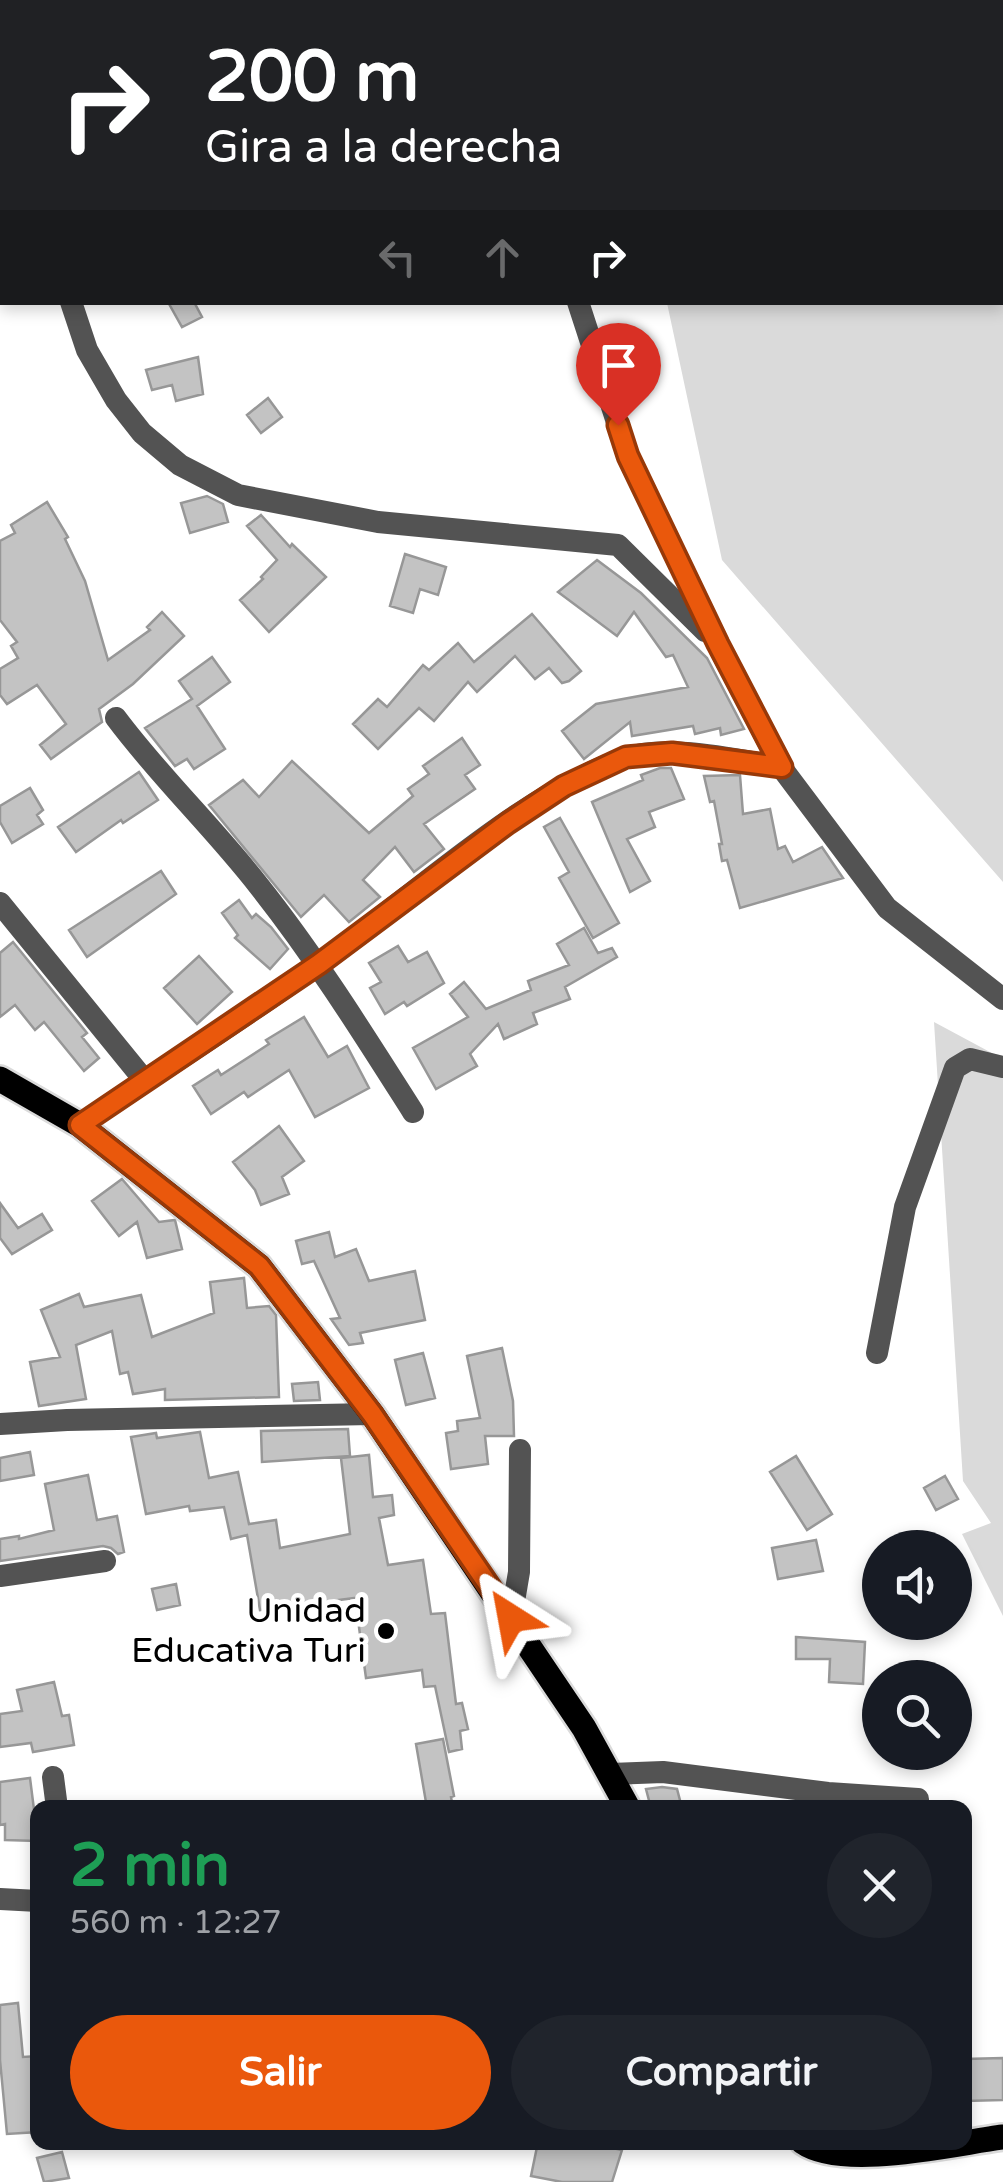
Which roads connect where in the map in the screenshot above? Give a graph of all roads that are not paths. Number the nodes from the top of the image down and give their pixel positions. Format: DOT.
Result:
graph roads {
  1 [pos="72,305"];
  2 [pos="579,305"];
  3 [pos="718,644"];
  4 [pos="116,718"];
  5 [pos="782,767"];
  6 [pos="0,902"];
  7 [pos="319,964"];
  8 [pos="1003,999"];
  9 [pos="1003,1068"];
  10 [pos="0,1079"];
  11 [pos="145,1080"];
  12 [pos="414,1112"];
  13 [pos="80,1125"];
  14 [pos="878,1353"];
  15 [pos="372,1414"];
  16 [pos="0,1424"];
  17 [pos="520,1450"];
  18 [pos="106,1561"];
  19 [pos="0,1576"];
  20 [pos="511,1618"];
  21 [pos="611,1774"];
  22 [pos="53,1777"];
  23 [pos="918,1799"];
  24 [pos="56,1800"];
  25 [pos="624,1800"];
  26 [pos="0,1899"];
  27 [pos="30,1901"];
  28 [pos="1003,2138"];
  29 [pos="972,2142"];
  30 [pos="814,2150"];
  31 [pos="915,2150"];
  1 -- 3 [label="street"];
  2 -- 3 [label="street"];
  3 -- 5 [label="street"];
  4 -- 7 [label="street"];
  5 -- 7 [label="street"];
  5 -- 8 [label="street"];
  6 -- 11 [label="street"];
  7 -- 11 [label="street"];
  7 -- 12 [label="street"];
  9 -- 14 [label="street"];
  10 -- 13 [label="main road"];
  11 -- 13 [label="street"];
  13 -- 15 [label="main road"];
  15 -- 16 [label="street"];
  15 -- 20 [label="main road"];
  17 -- 20 [label="street"];
  18 -- 19 [label="street"];
  20 -- 21 [label="main road"];
  21 -- 23 [label="street"];
  21 -- 25 [label="main road"];
  22 -- 24 [label="street"];
  26 -- 27 [label="street"];
  28 -- 29 [label="main road"];
  30 -- 31 [label="main road"];
}
